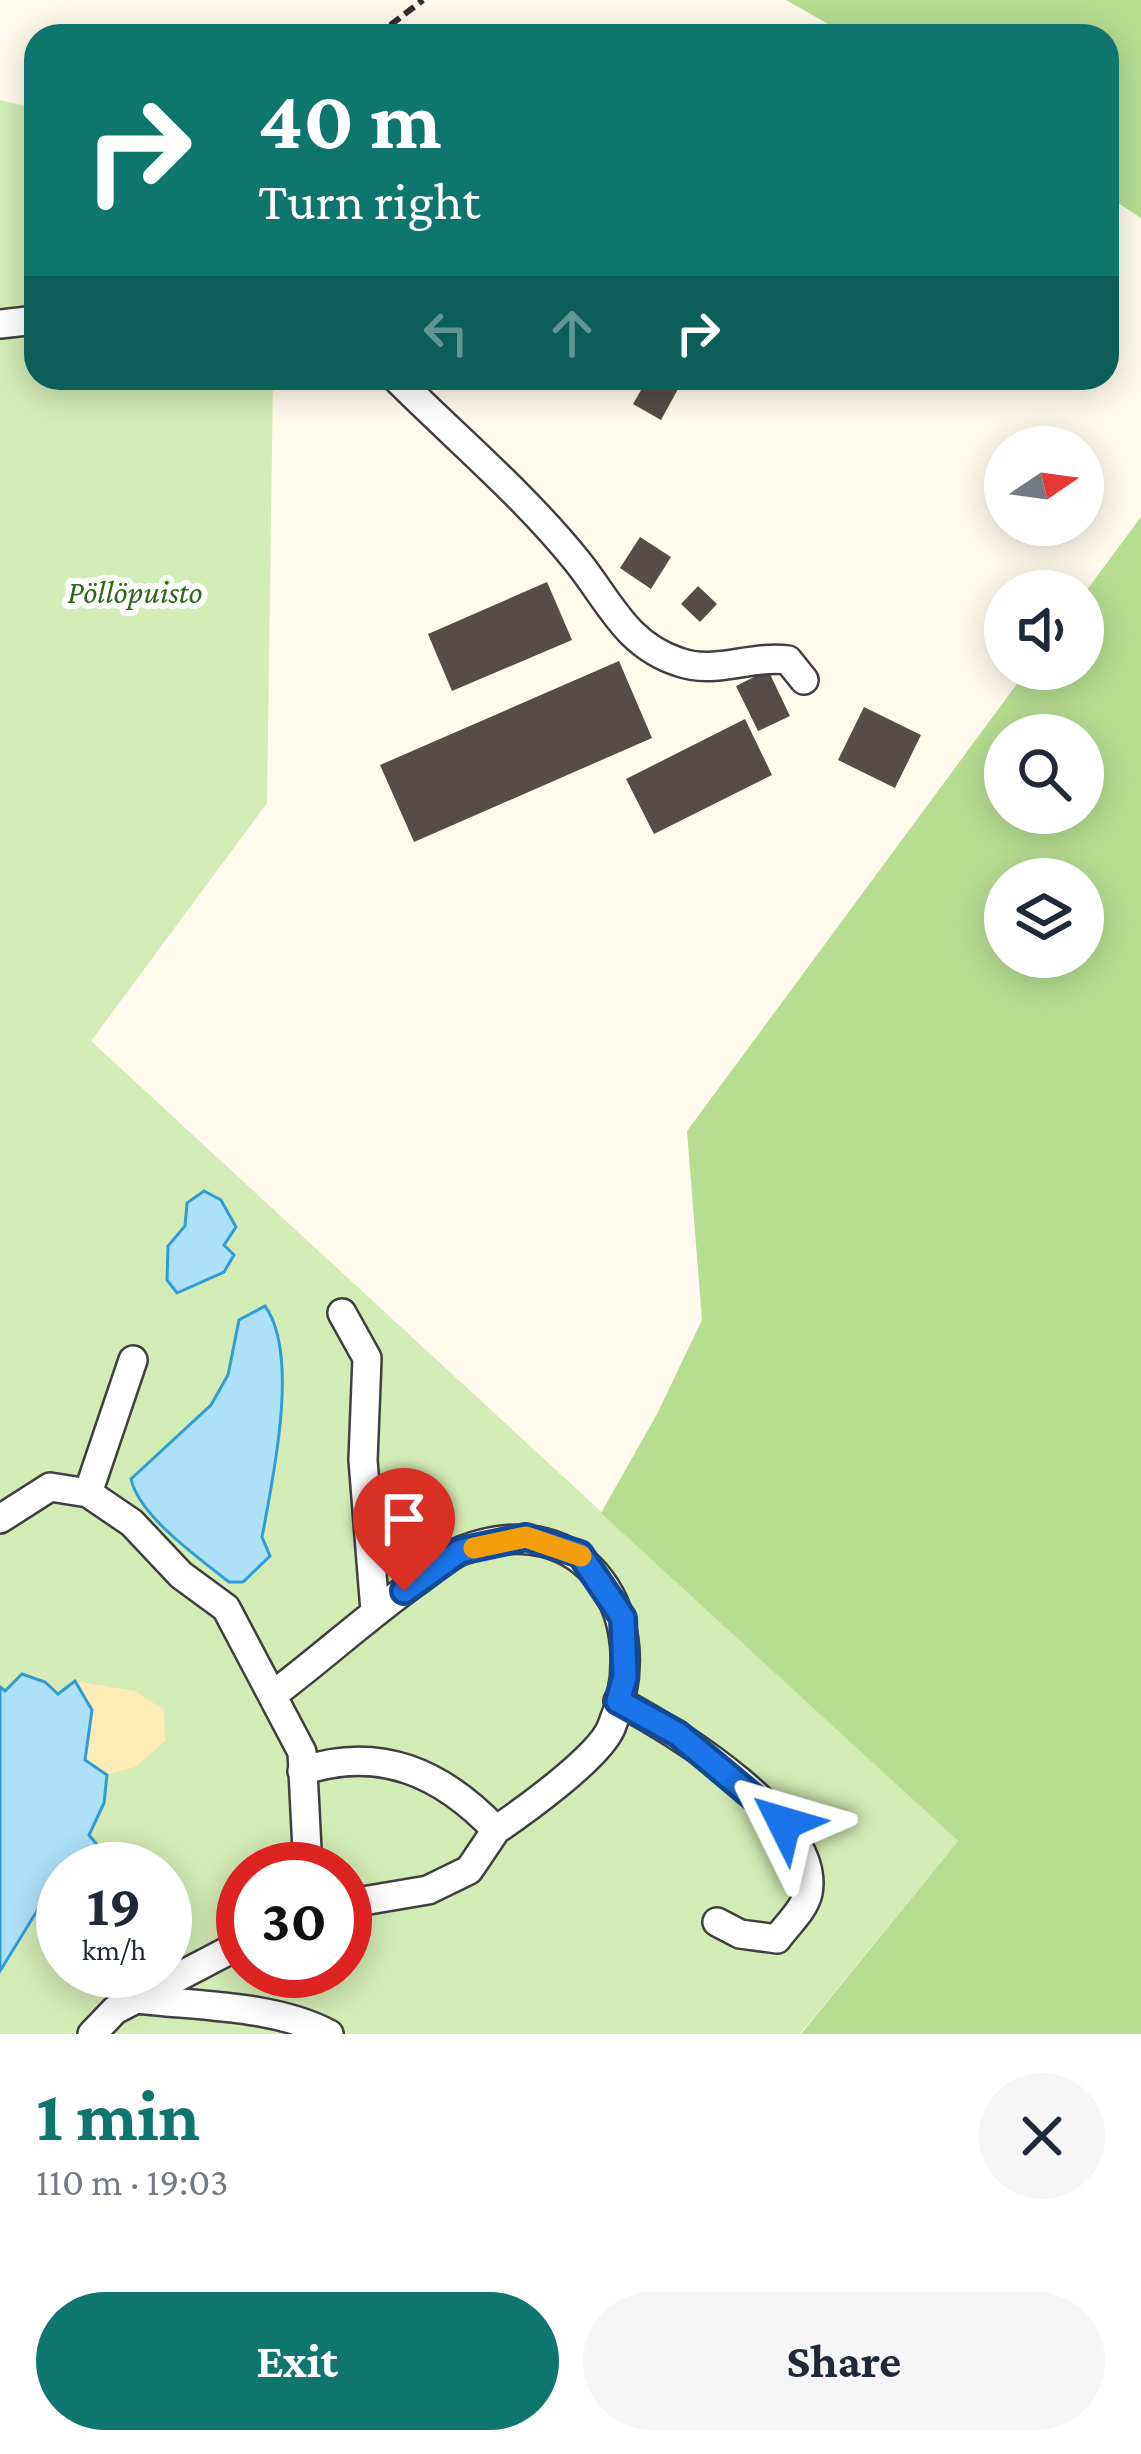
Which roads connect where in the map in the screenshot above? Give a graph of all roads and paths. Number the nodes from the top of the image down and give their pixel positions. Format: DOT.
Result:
graph roads {
  1 [pos="423,0"];
  2 [pos="392,24"];
  3 [pos="408,390"];
  4 [pos="805,680"];
  5 [pos="341,1312"];
  6 [pos="133,1360"];
  7 [pos="88,1493"];
  8 [pos="0,1519"];
  9 [pos="375,1611"];
  10 [pos="274,1694"];
  11 [pos="618,1701"];
  12 [pos="302,1772"];
  13 [pos="496,1831"];
  14 [pos="306,1842"];
  15 [pos="372,1899"];
  16 [pos="717,1922"];
  17 [pos="216,1957"];
  18 [pos="137,1999"];
  19 [pos="92,2034"];
  20 [pos="329,2034"];
  1 -- 2 [label="path"];
  3 -- 4 [label="street"];
  5 -- 9 [label="street"];
  6 -- 7 [label="street"];
  7 -- 8 [label="street"];
  7 -- 10 [label="street"];
  9 -- 10 [label="street"];
  9 -- 11 [label="street"];
  10 -- 12 [label="street"];
  11 -- 13 [label="street"];
  11 -- 16 [label="street"];
  12 -- 13 [label="street"];
  12 -- 14 [label="street"];
  13 -- 15 [label="street"];
  17 -- 18 [label="street"];
  18 -- 19 [label="street"];
  18 -- 20 [label="street"];
}
